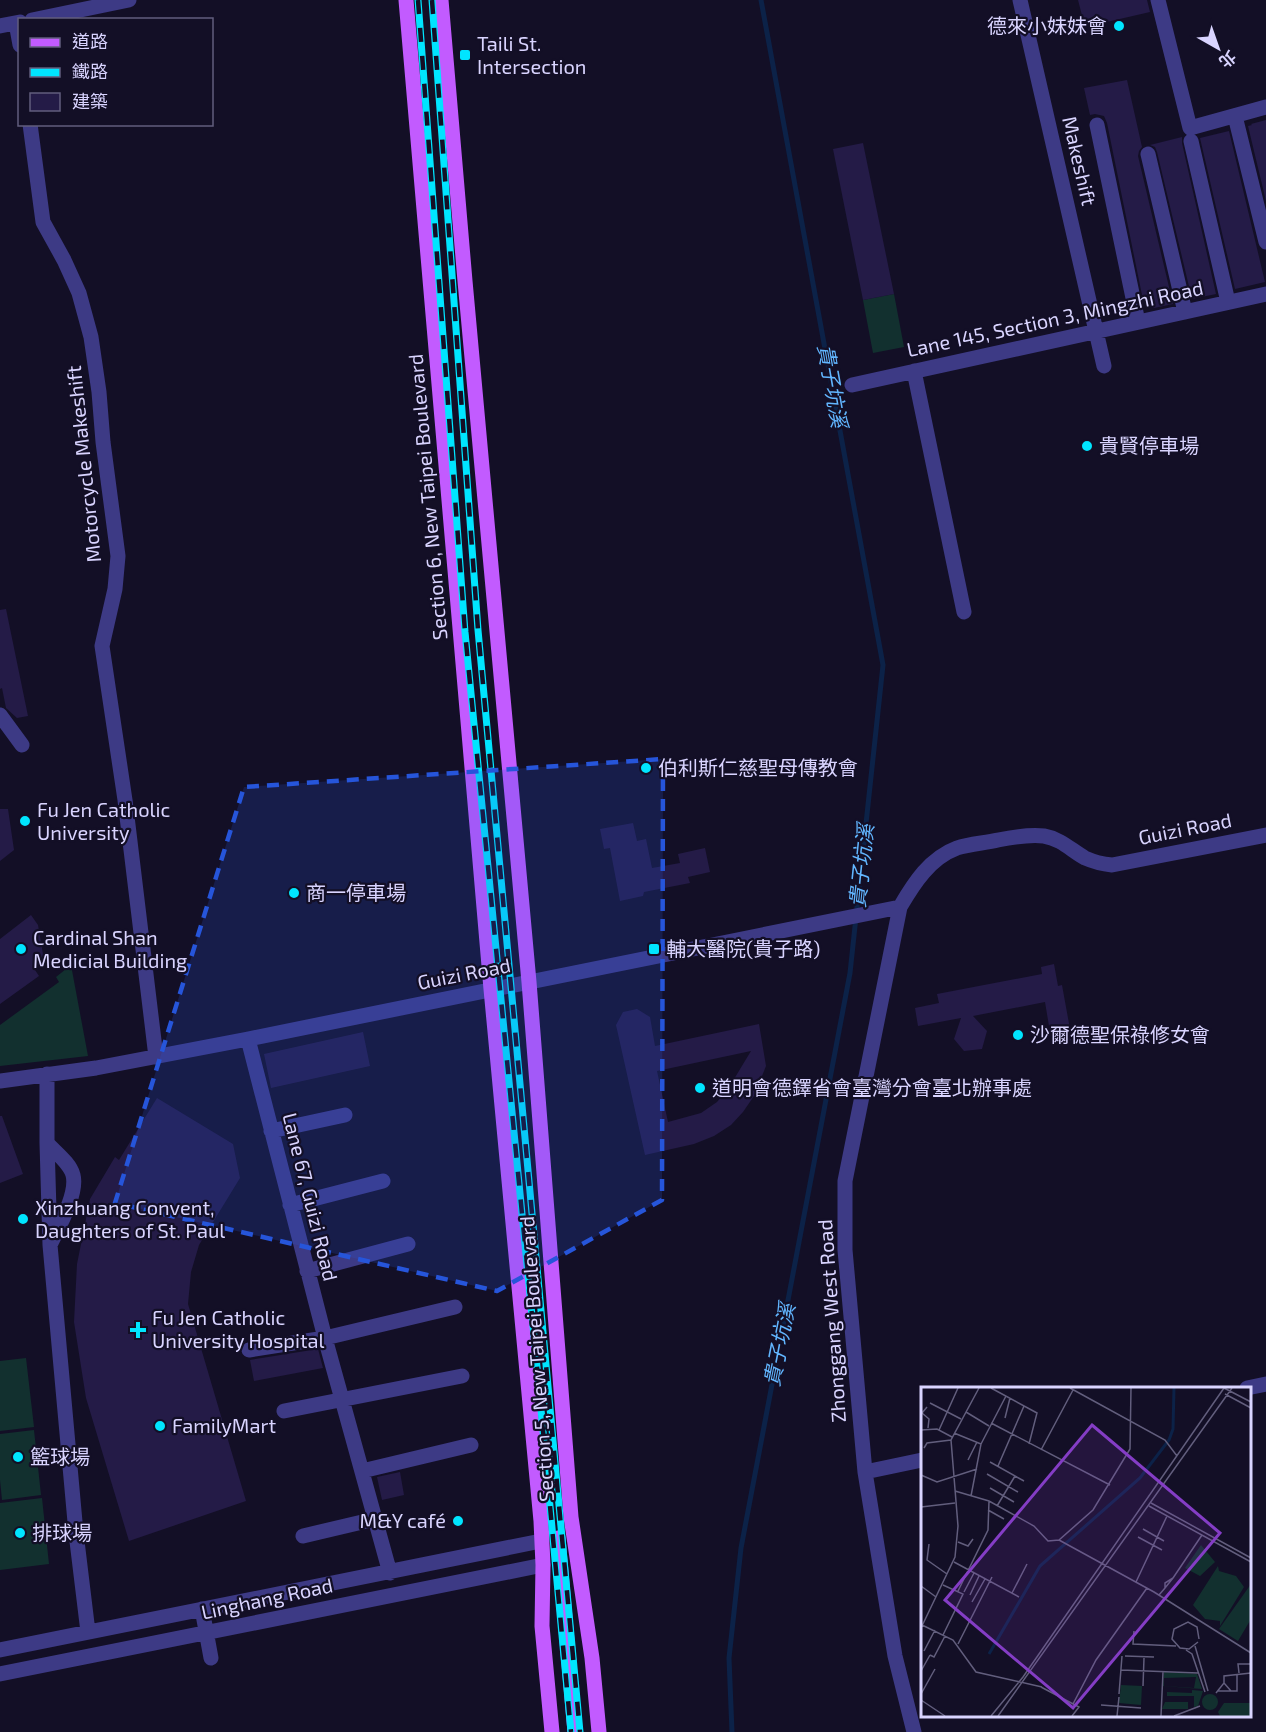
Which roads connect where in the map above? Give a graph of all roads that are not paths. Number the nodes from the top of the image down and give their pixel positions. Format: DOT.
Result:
graph roads {
  1 [pos="129,0"];
  2 [pos="406,0"];
  3 [pos="441,0"];
  4 [pos="1020,0"];
  5 [pos="1158,0"];
  6 [pos="42,18"];
  7 [pos="18,22"];
  8 [pos="0,26"];
  9 [pos="1266,107"];
  10 [pos="1234,116"];
  11 [pos="1097,125"];
  12 [pos="30,126"];
  13 [pos="1191,135"];
  14 [pos="1148,154"];
  15 [pos="1266,242"];
  16 [pos="1266,294"];
  17 [pos="1228,302"];
  18 [pos="1185,312"];
  19 [pos="1138,322"];
  20 [pos="1097,331"];
  21 [pos="1104,366"];
  22 [pos="914,371"];
  23 [pos="852,385"];
  24 [pos="964,612"];
  25 [pos="0,716"];
  26 [pos="22,745"];
  27 [pos="1266,835"];
  28 [pos="900,907"];
  29 [pos="529,982"];
  30 [pos="491,990"];
  31 [pos="248,1039"];
  32 [pos="156,1057"];
  33 [pos="47,1074"];
  34 [pos="0,1080"];
  35 [pos="345,1115"];
  36 [pos="271,1131"];
  37 [pos="47,1143"];
  38 [pos="383,1181"];
  39 [pos="290,1205"];
  40 [pos="408,1244"];
  41 [pos="50,1245"];
  42 [pos="307,1271"];
  43 [pos="455,1307"];
  44 [pos="325,1338"];
  45 [pos="249,1350"];
  46 [pos="462,1376"];
  47 [pos="1266,1384"];
  48 [pos="1251,1388"];
  49 [pos="342,1399"];
  50 [pos="284,1410"];
  51 [pos="471,1445"];
  52 [pos="921,1460"];
  53 [pos="362,1471"];
  54 [pos="865,1472"];
  55 [pos="571,1516"];
  56 [pos="375,1519"];
  57 [pos="541,1521"];
  58 [pos="303,1536"];
  59 [pos="558,1538"];
  60 [pos="542,1541"];
  61 [pos="543,1565"];
  62 [pos="390,1573"];
  63 [pos="202,1609"];
  64 [pos="88,1632"];
  65 [pos="206,1633"];
  66 [pos="0,1650"];
  67 [pos="211,1658"];
  68 [pos="0,1674"];
  69 [pos="552,1732"];
  70 [pos="575,1732"];
  71 [pos="599,1732"];
  72 [pos="914,1732"];
  1 -- 6 [label="street"];
  2 -- 30 [label="main road, Section 6, New Taipei Boulevard"];
  3 -- 29 [label="main road"];
  4 -- 20 [label="street, Makeshift"];
  5 -- 13 [label="street"];
  7 -- 8 [label="street"];
  9 -- 10 [label="street"];
  10 -- 13 [label="street"];
  10 -- 15 [label="street"];
  11 -- 19 [label="street"];
  12 -- 32 [label="street, Motorcycle Makeshift"];
  13 -- 17 [label="street"];
  14 -- 18 [label="street"];
  16 -- 17 [label="street, Lane 145, Section 3, Mingzhi Road"];
  17 -- 18 [label="street, Lane 145, Section 3, Mingzhi Road"];
  18 -- 19 [label="street, Lane 145, Section 3, Mingzhi Road"];
  19 -- 20 [label="street, Lane 145, Section 3, Mingzhi Road"];
  20 -- 21 [label="street, Makeshift"];
  20 -- 22 [label="street, Lane 145, Section 3, Mingzhi Road"];
  22 -- 23 [label="street, Lane 145, Section 3, Mingzhi Road"];
  22 -- 24 [label="street"];
  25 -- 26 [label="street"];
  27 -- 28 [label="street, Guizi Road"];
  28 -- 29 [label="street, Guizi Road"];
  28 -- 54 [label="street, Zhonggang West Road"];
  29 -- 30 [label="street, Guizi Road"];
  29 -- 55 [label="main road, Section 5, New Taipei Boulevard"];
  30 -- 31 [label="street, Guizi Road"];
  30 -- 57 [label="main road, Section 5, New Taipei Boulevard"];
  31 -- 32 [label="street, Guizi Road"];
  31 -- 36 [label="street, Lane 67, Guizi Road"];
  32 -- 33 [label="street, Guizi Road"];
  33 -- 34 [label="street, Guizi Road"];
  33 -- 37 [label="street"];
  35 -- 36 [label="street"];
  36 -- 39 [label="street, Lane 67, Guizi Road"];
  37 -- 41 [label="street"];
  37 -- 41 [label="street"];
  38 -- 39 [label="street"];
  39 -- 42 [label="street, Lane 67, Guizi Road"];
  40 -- 42 [label="street"];
  41 -- 64 [label="street"];
  42 -- 44 [label="street, Lane 67, Guizi Road"];
  43 -- 44 [label="street"];
  44 -- 45 [label="street"];
  44 -- 49 [label="street, Lane 67, Guizi Road"];
  46 -- 49 [label="street"];
  47 -- 48 [label="street"];
  49 -- 50 [label="street"];
  49 -- 53 [label="street, Lane 67, Guizi Road"];
  51 -- 53 [label="street"];
  52 -- 54 [label="street"];
  53 -- 56 [label="street, Lane 67, Guizi Road"];
  54 -- 72 [label="street, Zhonggang West Road"];
  55 -- 59 [label="main road"];
  55 -- 71 [label="main road, Section 5, New Taipei Boulevard"];
  56 -- 58 [label="street"];
  56 -- 62 [label="street, Lane 67, Guizi Road"];
  57 -- 59 [label="main road"];
  57 -- 60 [label="main road, Section 5, New Taipei Boulevard"];
  59 -- 61 [label="main road"];
  59 -- 70 [label="main road"];
  60 -- 61 [label="main road, Section 5, New Taipei Boulevard"];
  60 -- 62 [label="street, Linghang Road"];
  61 -- 65 [label="street, Linghang Road"];
  61 -- 69 [label="main road, Section 5, New Taipei Boulevard"];
  62 -- 63 [label="street, Linghang Road"];
  63 -- 64 [label="street, Linghang Road"];
  63 -- 65 [label="street"];
  64 -- 66 [label="street, Linghang Road"];
  65 -- 67 [label="street"];
  65 -- 68 [label="street, Linghang Road"];
}
